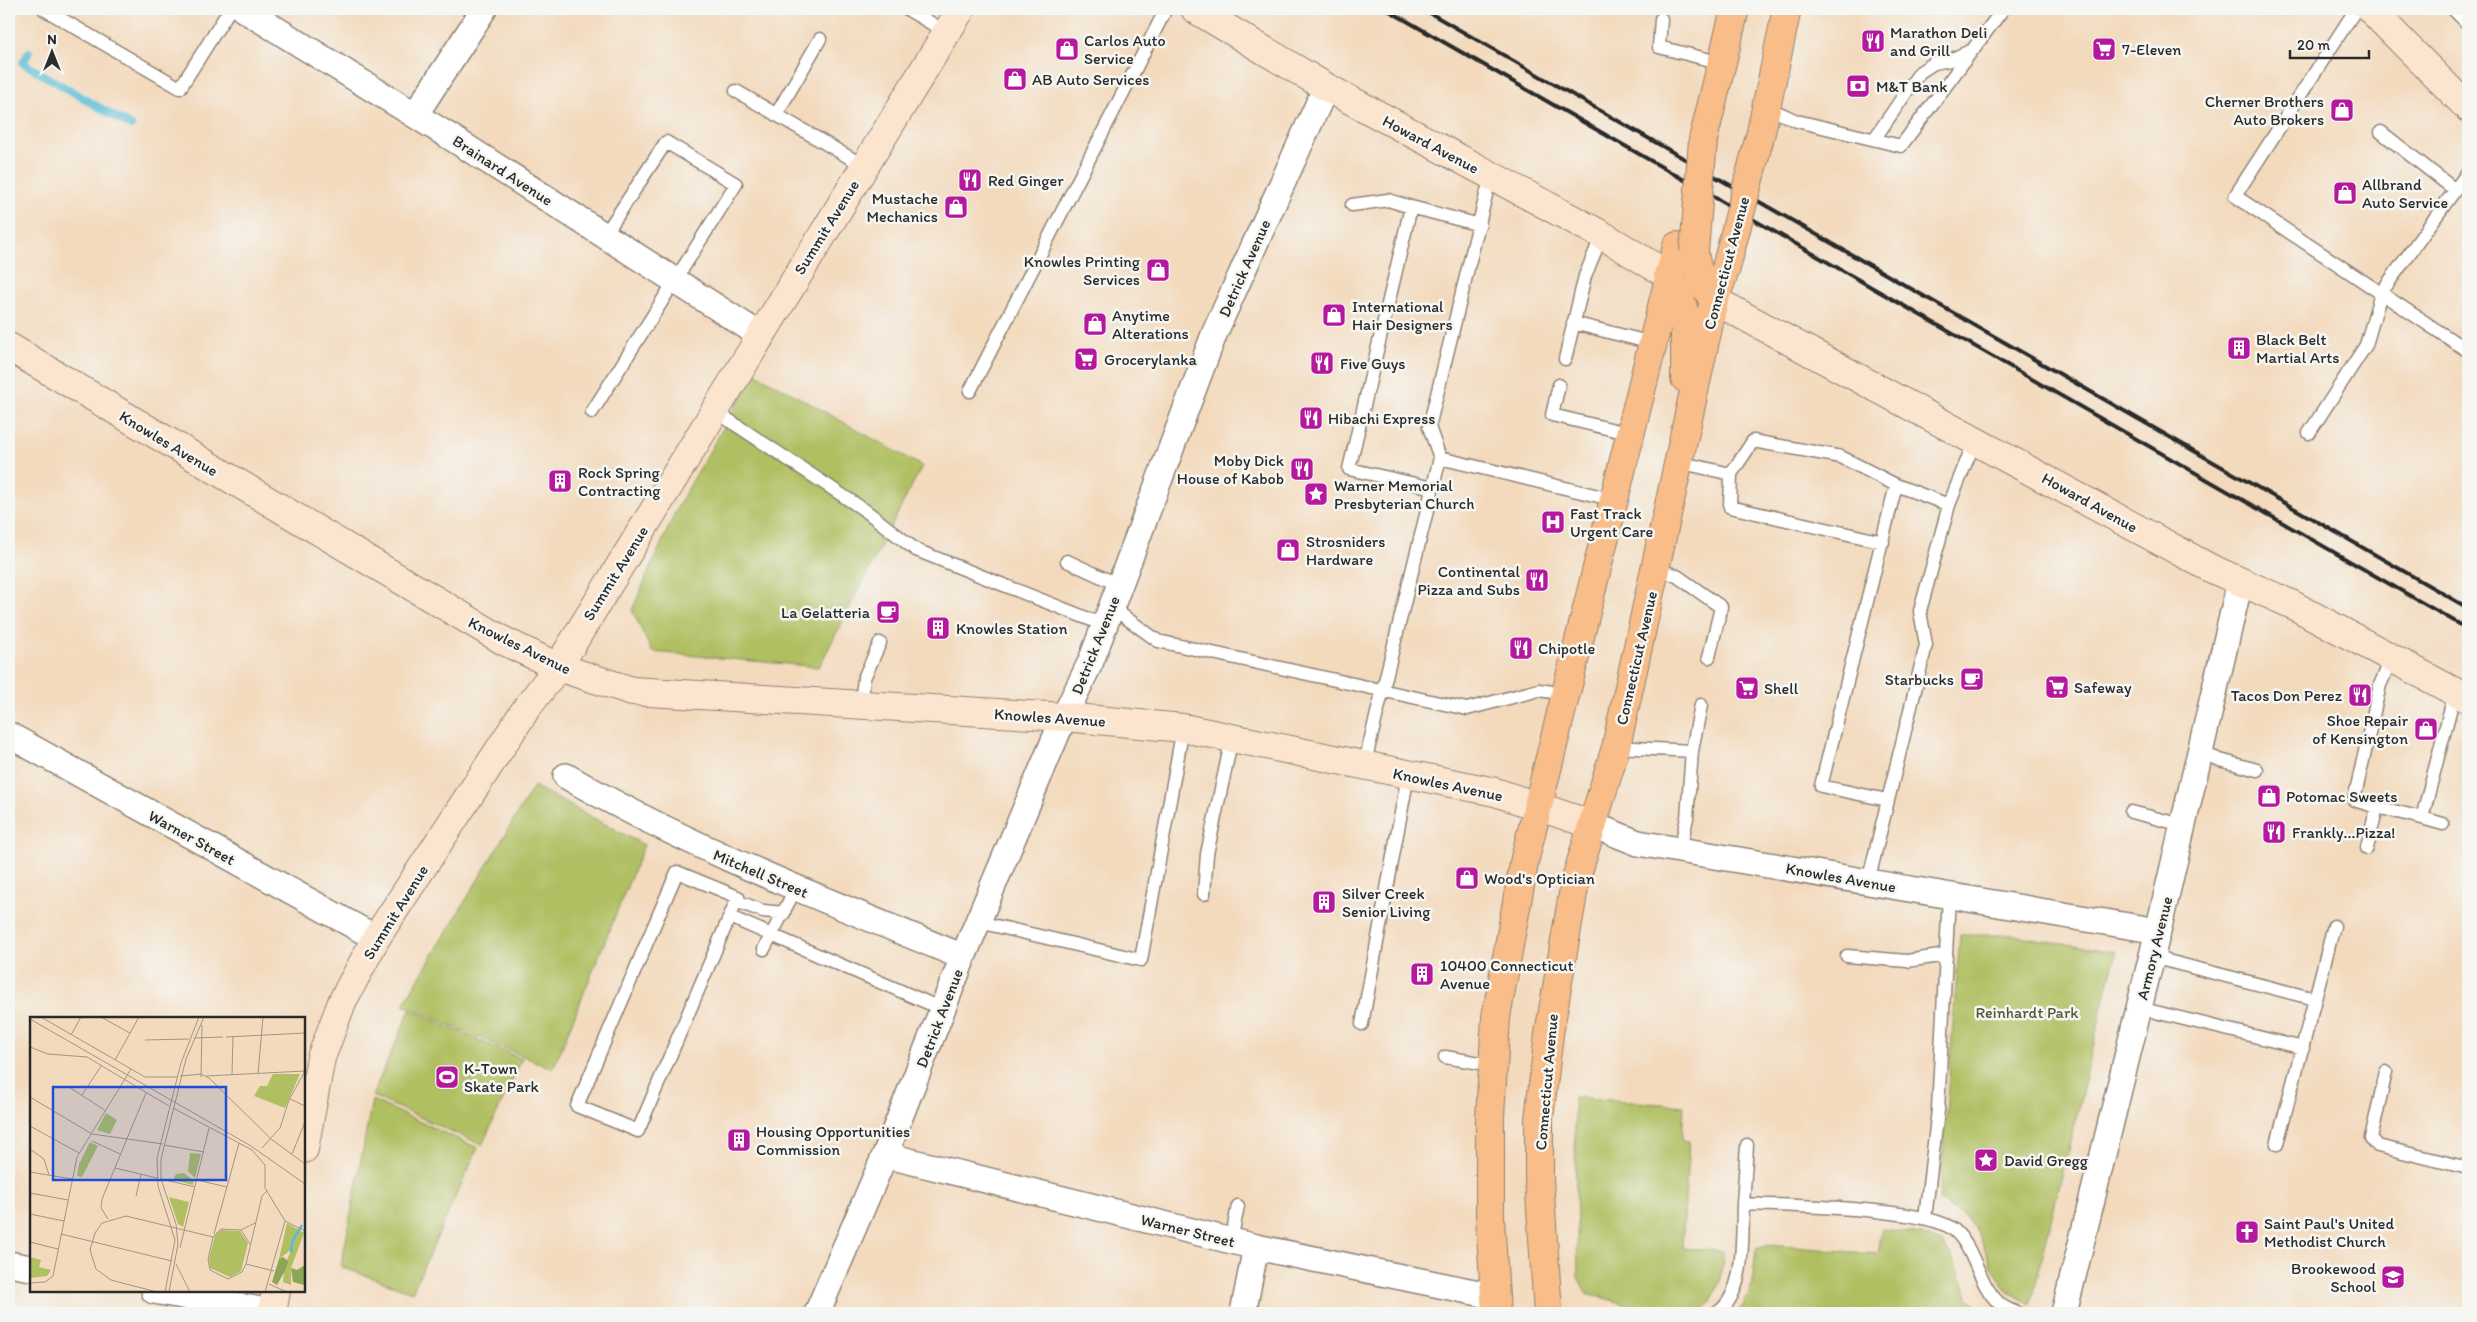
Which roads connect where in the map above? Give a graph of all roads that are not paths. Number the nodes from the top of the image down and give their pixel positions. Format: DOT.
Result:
graph roads {
  1 [pos="44,9"];
  2 [pos="230,9"];
  3 [pos="243,9"];
  4 [pos="484,9"];
  5 [pos="907,9"];
  6 [pos="961,9"];
  7 [pos="1166,9"];
  8 [pos="1195,9"];
  9 [pos="1735,9"];
  10 [pos="1787,9"];
  11 [pos="2003,9"];
  12 [pos="2356,9"];
  13 [pos="2370,9"];
  14 [pos="2454,10"];
  15 [pos="1661,19"];
  16 [pos="2468,24"];
  17 [pos="946,32"];
  18 [pos="820,39"];
  19 [pos="1970,51"];
  20 [pos="1722,63"];
  21 [pos="1326,87"];
  22 [pos="736,91"];
  23 [pos="2468,108"];
  24 [pos="776,114"];
  25 [pos="415,115"];
  26 [pos="1763,120"];
  27 [pos="2381,132"];
  28 [pos="1875,138"];
  29 [pos="864,166"];
  30 [pos="2468,172"];
  31 [pos="1494,177"];
  32 [pos="2455,190"];
  33 [pos="1352,205"];
  34 [pos="1411,207"];
  35 [pos="1480,224"];
  36 [pos="604,236"];
  37 [pos="1602,236"];
  38 [pos="1686,249"];
  39 [pos="1668,275"];
  40 [pos="676,282"];
  41 [pos="2381,293"];
  42 [pos="1714,300"];
  43 [pos="1573,323"];
  44 [pos="760,335"];
  45 [pos="1652,343"];
  46 [pos="9,347"];
  47 [pos="2468,351"];
  48 [pos="1565,359"];
  49 [pos="1559,385"];
  50 [pos="970,391"];
  51 [pos="714,411"];
  52 [pos="592,412"];
  53 [pos="1685,430"];
  54 [pos="2309,433"];
  55 [pos="1631,434"];
  56 [pos="1975,440"];
  57 [pos="1440,458"];
  58 [pos="1678,462"];
  59 [pos="1731,474"];
  60 [pos="1896,485"];
  61 [pos="1433,488"];
  62 [pos="1615,500"];
  63 [pos="1949,505"];
  64 [pos="1883,542"];
  65 [pos="1067,561"];
  66 [pos="1656,568"];
  67 [pos="2240,582"];
  68 [pos="1112,606"];
  69 [pos="880,643"];
  70 [pos="1709,657"];
  71 [pos="2392,658"];
  72 [pos="558,667"];
  73 [pos="1383,690"];
  74 [pos="1566,694"];
  75 [pos="2462,696"];
  76 [pos="861,705"];
  77 [pos="1701,705"];
  78 [pos="1064,717"];
  79 [pos="1183,728"];
  80 [pos="9,735"];
  81 [pos="1232,738"];
  82 [pos="1616,747"];
  83 [pos="1692,751"];
  84 [pos="2200,752"];
  85 [pos="1364,766"];
  86 [pos="2256,770"];
  87 [pos="1408,775"];
  88 [pos="566,776"];
  89 [pos="1887,800"];
  90 [pos="1537,806"];
  91 [pos="2377,806"];
  92 [pos="2131,812"];
  93 [pos="2422,818"];
  94 [pos="2444,824"];
  95 [pos="1593,825"];
  96 [pos="2183,825"];
  97 [pos="2366,848"];
  98 [pos="1680,850"];
  99 [pos="1868,882"];
  100 [pos="796,888"];
  101 [pos="1204,894"];
  102 [pos="1949,896"];
  103 [pos="736,901"];
  104 [pos="784,913"];
  105 [pos="730,917"];
  106 [pos="979,922"];
  107 [pos="2334,926"];
  108 [pos="2158,931"];
  109 [pos="772,935"];
  110 [pos="376,938"];
  111 [pos="764,949"];
  112 [pos="1946,955"];
  113 [pos="1847,956"];
  114 [pos="963,957"];
  115 [pos="2152,957"];
  116 [pos="2316,999"];
  117 [pos="2139,1008"];
  118 [pos="942,1009"];
  119 [pos="1362,1024"];
  120 [pos="2303,1048"];
  121 [pos="1445,1057"];
  122 [pos="1492,1066"];
  123 [pos="2386,1072"];
  124 [pos="305,1144"];
  125 [pos="2277,1144"];
  126 [pos="1747,1145"];
  127 [pos="885,1155"];
  128 [pos="2468,1168"];
  129 [pos="1743,1204"];
  130 [pos="1238,1206"];
  131 [pos="1924,1218"];
  132 [pos="1231,1240"];
  133 [pos="1256,1247"];
  134 [pos="9,1264"];
  135 [pos="30,1268"];
  136 [pos="162,1292"];
  137 [pos="273,1305"];
  138 [pos="1494,1305"];
  139 [pos="1553,1312"];
  140 [pos="817,1313"];
  141 [pos="1244,1313"];
  142 [pos="1717,1313"];
  143 [pos="2017,1313"];
  144 [pos="2064,1313"];
  1 -- 2 [label="lane"];
  3 -- 25 [label="street, Brainard Avenue"];
  4 -- 25 [label="street"];
  5 -- 17 [label="lane"];
  6 -- 17 [label="street, Summit Avenue"];
  7 -- 50 [label="lane"];
  8 -- 21 [label="street, Howard Avenue"];
  9 -- 20 [label="main road"];
  10 -- 26 [label="main road, Connecticut Avenue"];
  11 -- 19 [label="lane"];
  12 -- 41 [label="lane"];
  13 -- 23 [label="street"];
  14 -- 16 [label="lane"];
  15 -- 20 [label="lane"];
  17 -- 29 [label="street, Summit Avenue"];
  18 -- 24 [label="lane"];
  19 -- 28 [label="lane"];
  19 -- 28 [label="lane"];
  20 -- 38 [label="main road, bridge"];
  21 -- 31 [label="street, Howard Avenue"];
  21 -- 68 [label="street, Detrick Avenue"];
  22 -- 24 [label="lane"];
  24 -- 29 [label="lane"];
  25 -- 36 [label="street, Brainard Avenue"];
  26 -- 28 [label="lane"];
  26 -- 42 [label="main road, Connecticut Avenue, bridge"];
  27 -- 32 [label="lane"];
  29 -- 44 [label="street, Summit Avenue"];
  30 -- 32 [label="lane"];
  31 -- 35 [label="lane"];
  31 -- 37 [label="street, Howard Avenue"];
  32 -- 41 [label="lane"];
  33 -- 34 [label="lane"];
  34 -- 35 [label="lane"];
  34 -- 61 [label="lane"];
  35 -- 57 [label="lane"];
  36 -- 40 [label="street, Brainard Avenue"];
  36 -- 40 [label="lane"];
  37 -- 39 [label="street, Howard Avenue"];
  37 -- 43 [label="lane"];
  38 -- 39 [label="main road"];
  38 -- 42 [label="main road"];
  39 -- 45 [label="main road"];
  39 -- 53 [label="main road"];
  40 -- 44 [label="street, Brainard Avenue"];
  40 -- 52 [label="lane"];
  41 -- 47 [label="lane"];
  41 -- 54 [label="lane"];
  42 -- 53 [label="main road, Connecticut Avenue"];
  42 -- 56 [label="street, Howard Avenue"];
  43 -- 45 [label="lane"];
  43 -- 48 [label="lane"];
  44 -- 51 [label="street, Summit Avenue"];
  45 -- 55 [label="main road"];
  46 -- 72 [label="street, Knowles Avenue"];
  49 -- 55 [label="lane"];
  51 -- 68 [label="lane"];
  51 -- 72 [label="street, Summit Avenue"];
  53 -- 58 [label="main road, Connecticut Avenue"];
  55 -- 62 [label="main road"];
  56 -- 63 [label="lane"];
  56 -- 67 [label="street, Howard Avenue"];
  57 -- 61 [label="lane"];
  57 -- 62 [label="lane"];
  58 -- 59 [label="lane"];
  58 -- 66 [label="main road, Connecticut Avenue"];
  59 -- 60 [label="lane"];
  59 -- 64 [label="lane"];
  60 -- 63 [label="lane"];
  60 -- 64 [label="lane"];
  61 -- 73 [label="lane"];
  62 -- 74 [label="main road"];
  63 -- 89 [label="lane"];
  64 -- 89 [label="lane"];
  65 -- 68 [label="lane"];
  66 -- 70 [label="lane"];
  66 -- 82 [label="main road, Connecticut Avenue"];
  67 -- 71 [label="street, Howard Avenue"];
  67 -- 84 [label="street, Armory Avenue"];
  68 -- 73 [label="lane"];
  68 -- 78 [label="street, Detrick Avenue"];
  69 -- 76 [label="lane"];
  71 -- 75 [label="street, Howard Avenue"];
  71 -- 91 [label="lane"];
  72 -- 76 [label="street, Knowles Avenue"];
  72 -- 110 [label="street, Summit Avenue"];
  73 -- 74 [label="lane"];
  73 -- 85 [label="lane"];
  74 -- 90 [label="main road"];
  75 -- 93 [label="lane"];
  76 -- 78 [label="street, Knowles Avenue"];
  77 -- 83 [label="lane"];
  78 -- 79 [label="street, Knowles Avenue"];
  78 -- 106 [label="street, Detrick Avenue"];
  79 -- 81 [label="street, Knowles Avenue"];
  79 -- 106 [label="lane"];
  80 -- 110 [label="street, Warner Street"];
  81 -- 85 [label="street, Knowles Avenue"];
  81 -- 101 [label="lane"];
  82 -- 83 [label="lane"];
  82 -- 95 [label="main road, Connecticut Avenue"];
  83 -- 98 [label="lane"];
  84 -- 86 [label="lane"];
  84 -- 96 [label="street, Armory Avenue"];
  85 -- 87 [label="street, Knowles Avenue"];
  87 -- 90 [label="street, Knowles Avenue"];
  87 -- 119 [label="lane"];
  88 -- 100 [label="street, Mitchell Street"];
  89 -- 99 [label="lane"];
  90 -- 95 [label="street, Knowles Avenue"];
  90 -- 122 [label="main road"];
  91 -- 93 [label="lane"];
  91 -- 97 [label="lane"];
  92 -- 96 [label="lane"];
  93 -- 94 [label="lane"];
  95 -- 98 [label="street, Knowles Avenue"];
  95 -- 139 [label="main road, Connecticut Avenue"];
  96 -- 108 [label="street, Armory Avenue"];
  98 -- 99 [label="street, Knowles Avenue"];
  99 -- 102 [label="street, Knowles Avenue"];
  100 -- 104 [label="lane"];
  100 -- 114 [label="street, Mitchell Street"];
  102 -- 108 [label="street, Knowles Avenue"];
  102 -- 112 [label="lane"];
  103 -- 104 [label="lane"];
  103 -- 105 [label="lane"];
  103 -- 105 [label="lane"];
  104 -- 109 [label="lane"];
  105 -- 109 [label="lane"];
  106 -- 114 [label="street, Detrick Avenue"];
  107 -- 116 [label="lane"];
  108 -- 115 [label="street, Armory Avenue"];
  109 -- 111 [label="lane"];
  109 -- 118 [label="lane"];
  110 -- 124 [label="street, Summit Avenue"];
  112 -- 113 [label="lane"];
  112 -- 131 [label="lane"];
  114 -- 118 [label="street, Detrick Avenue"];
  115 -- 116 [label="lane"];
  115 -- 117 [label="street, Armory Avenue"];
  116 -- 120 [label="lane"];
  117 -- 120 [label="lane"];
  117 -- 144 [label="street, Armory Avenue"];
  118 -- 127 [label="street, Detrick Avenue"];
  120 -- 125 [label="lane"];
  121 -- 122 [label="lane"];
  122 -- 138 [label="main road"];
  123 -- 128 [label="lane"];
  126 -- 129 [label="lane"];
  127 -- 132 [label="street, Warner Street"];
  127 -- 140 [label="street, Detrick Avenue"];
  129 -- 131 [label="lane"];
  129 -- 142 [label="lane"];
  130 -- 132 [label="lane"];
  131 -- 143 [label="lane"];
  132 -- 133 [label="street, Warner Street"];
  133 -- 138 [label="street, Warner Street"];
  133 -- 141 [label="street"];
  134 -- 135 [label="street"];
  136 -- 137 [label="street"];
}
